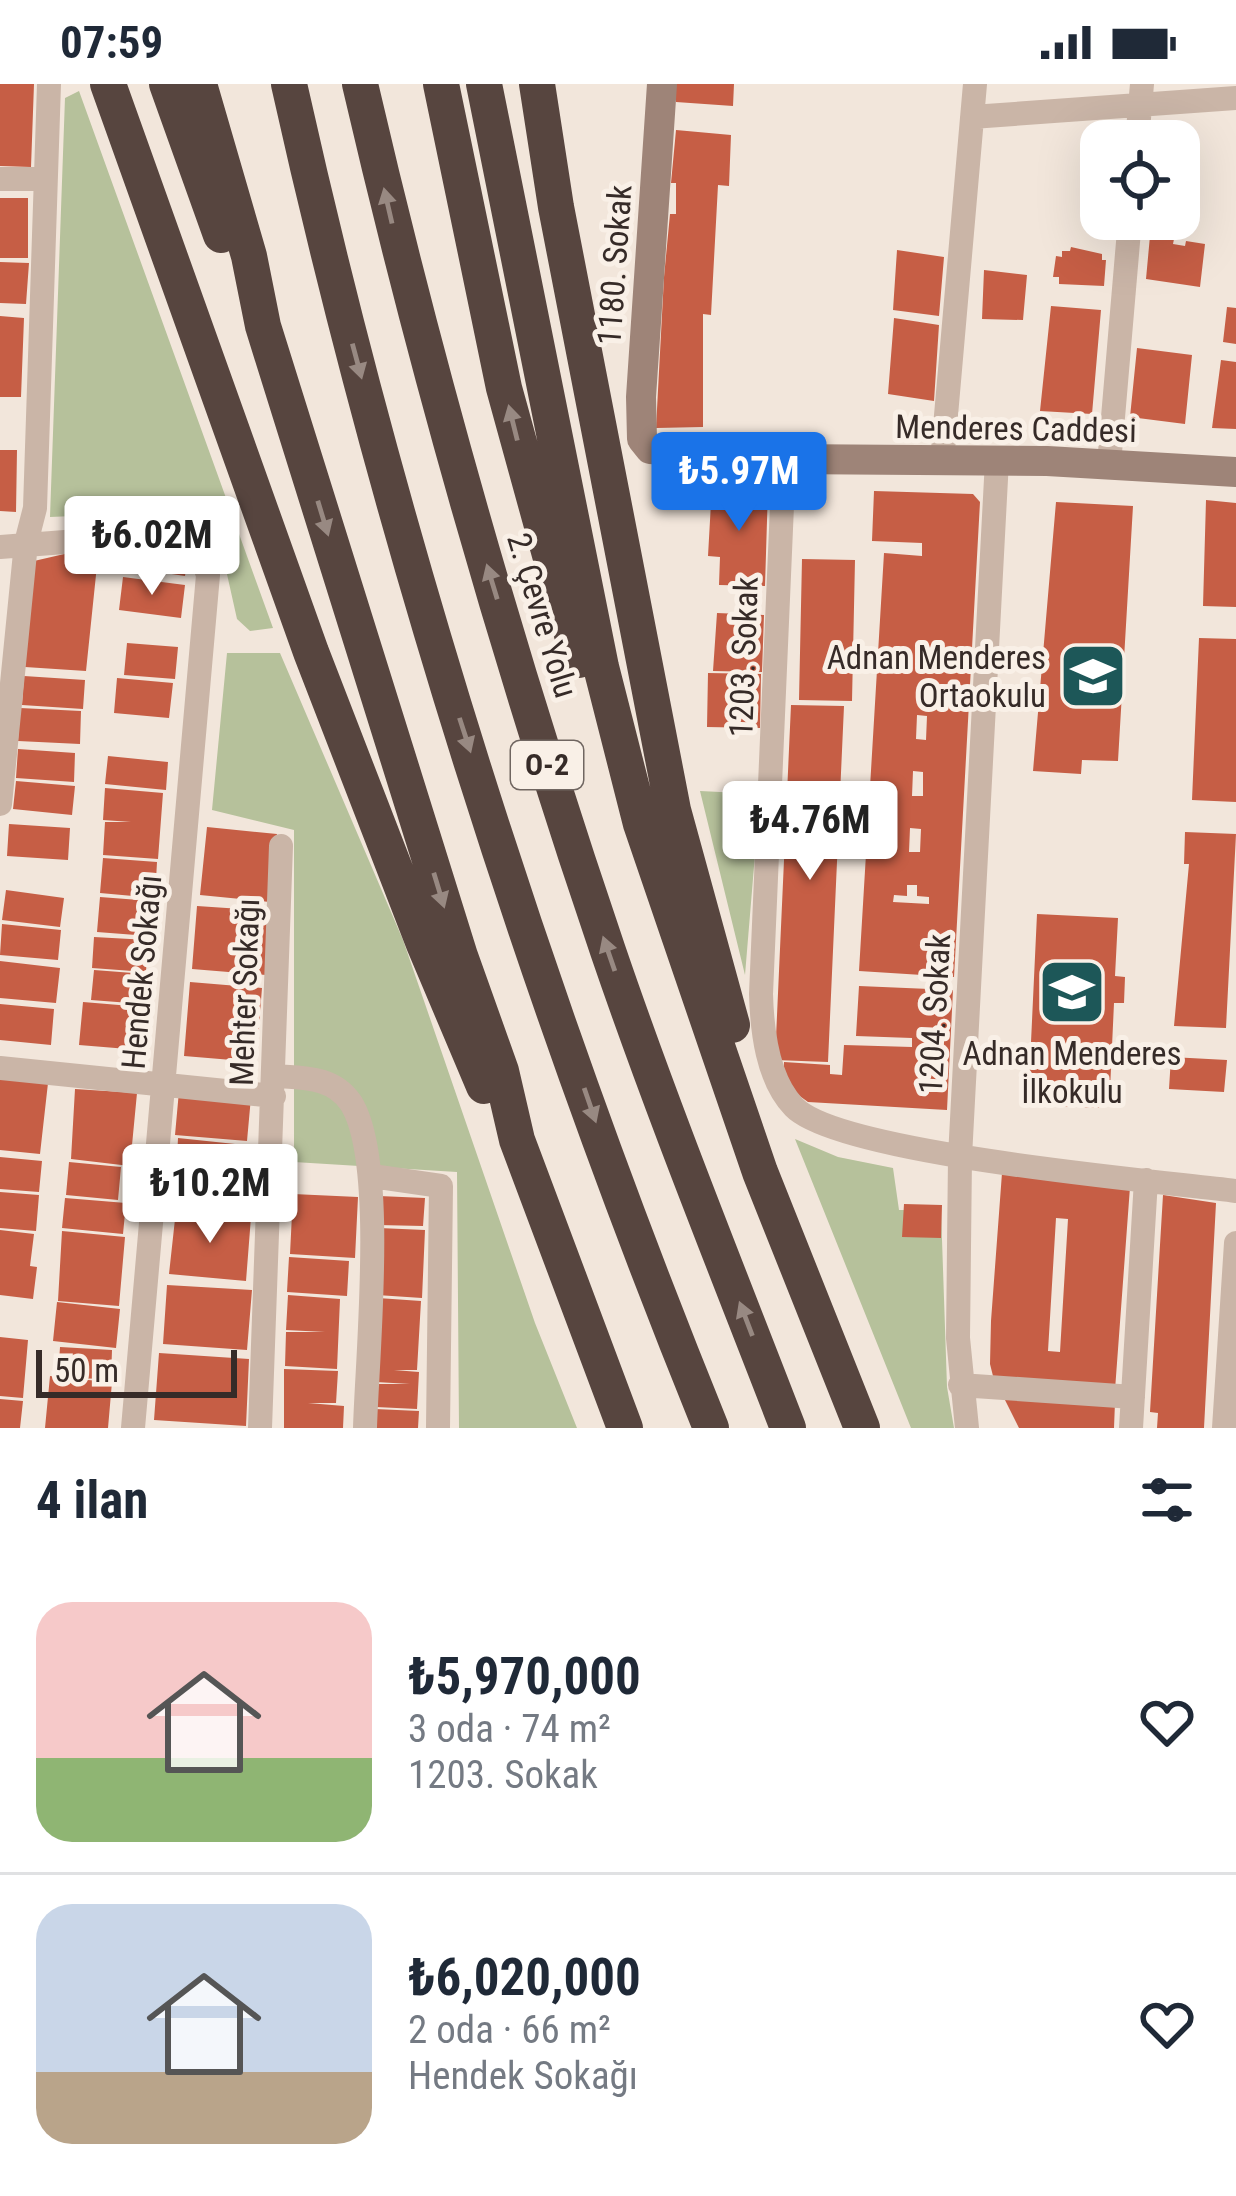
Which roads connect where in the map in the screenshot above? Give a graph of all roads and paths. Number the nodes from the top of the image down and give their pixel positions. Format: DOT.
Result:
graph roads {
  1 [pos="49,84"];
  2 [pos="108,84"];
  3 [pos="167,84"];
  4 [pos="199,84"];
  5 [pos="289,84"];
  6 [pos="360,84"];
  7 [pos="441,84"];
  8 [pos="484,84"];
  9 [pos="537,84"];
  10 [pos="662,84"];
  11 [pos="975,84"];
  12 [pos="1141,95"];
  13 [pos="1236,98"];
  14 [pos="973,117"];
  15 [pos="0,179"];
  16 [pos="45,179"];
  17 [pos="1128,240"];
  18 [pos="263,326"];
  19 [pos="650,448"];
  20 [pos="784,459"];
  21 [pos="997,460"];
  22 [pos="942,461"];
  23 [pos="1109,464"];
  24 [pos="1236,472"];
  25 [pos="13,545"];
  26 [pos="0,804"];
  27 [pos="280,845"];
  28 [pos="662,895"];
  29 [pos="0,1068"];
  30 [pos="275,1086"];
  31 [pos="164,1087"];
  32 [pos="517,1140"];
  33 [pos="960,1157"];
  34 [pos="372,1176"];
  35 [pos="1145,1180"];
  36 [pos="1236,1192"];
  37 [pos="1236,1243"];
  38 [pos="797,1266"];
  39 [pos="961,1385"];
  40 [pos="1133,1397"];
  41 [pos="133,1428"];
  42 [pos="260,1428"];
  43 [pos="365,1428"];
  44 [pos="438,1428"];
  45 [pos="625,1428"];
  46 [pos="711,1428"];
  47 [pos="788,1428"];
  48 [pos="862,1428"];
  49 [pos="967,1428"];
  50 [pos="1131,1428"];
  51 [pos="1224,1428"];
  1 -- 16 [label="street"];
  2 -- 32 [label="highway"];
  3 -- 18 [label="highway"];
  4 -- 18 [label="highway"];
  5 -- 46 [label="highway, O-2, one-way"];
  47 -- 6 [label="highway, 2. Çevre Yolu / O-2, one-way"];
  28 -- 7 [label="highway, one-way"];
  8 -- 28 [label="highway"];
  9 -- 38 [label="highway"];
  10 -- 19 [label="street, 1180. Sokak"];
  11 -- 14 [label="street"];
  12 -- 13 [label="street"];
  12 -- 14 [label="street"];
  14 -- 22 [label="street"];
  15 -- 16 [label="street"];
  16 -- 25 [label="street"];
  17 -- 23 [label="street"];
  18 -- 32 [label="highway, one-way"];
  19 -- 20 [label="street, Menderes Caddesi"];
  20 -- 22 [label="street, Menderes Caddesi"];
  20 -- 33 [label="street, 1203. Sokak"];
  21 -- 22 [label="street, Menderes Caddesi"];
  21 -- 23 [label="street, Menderes Caddesi"];
  21 -- 33 [label="street, 1204. Sokak"];
  23 -- 24 [label="street, Menderes Caddesi"];
  25 -- 26 [label="street"];
  25 -- 31 [label="street, Hendek Sokağı"];
  27 -- 30 [label="street, Mehter Sokağı"];
  28 -- 38 [label="highway"];
  29 -- 31 [label="street"];
  30 -- 31 [label="street"];
  30 -- 34 [label="street"];
  30 -- 42 [label="street, Mehter Sokağı"];
  31 -- 41 [label="street, Hendek Sokağı"];
  32 -- 45 [label="highway"];
  33 -- 35 [label="street, 1203. Sokak"];
  33 -- 39 [label="street, 1204. Sokak"];
  34 -- 43 [label="street"];
  34 -- 44 [label="street"];
  35 -- 36 [label="street, 1203. Sokak"];
  35 -- 40 [label="street"];
  37 -- 51 [label="street"];
  38 -- 48 [label="highway"];
  39 -- 40 [label="street"];
  39 -- 49 [label="street, 1204. Sokak"];
  40 -- 50 [label="street"];
}
